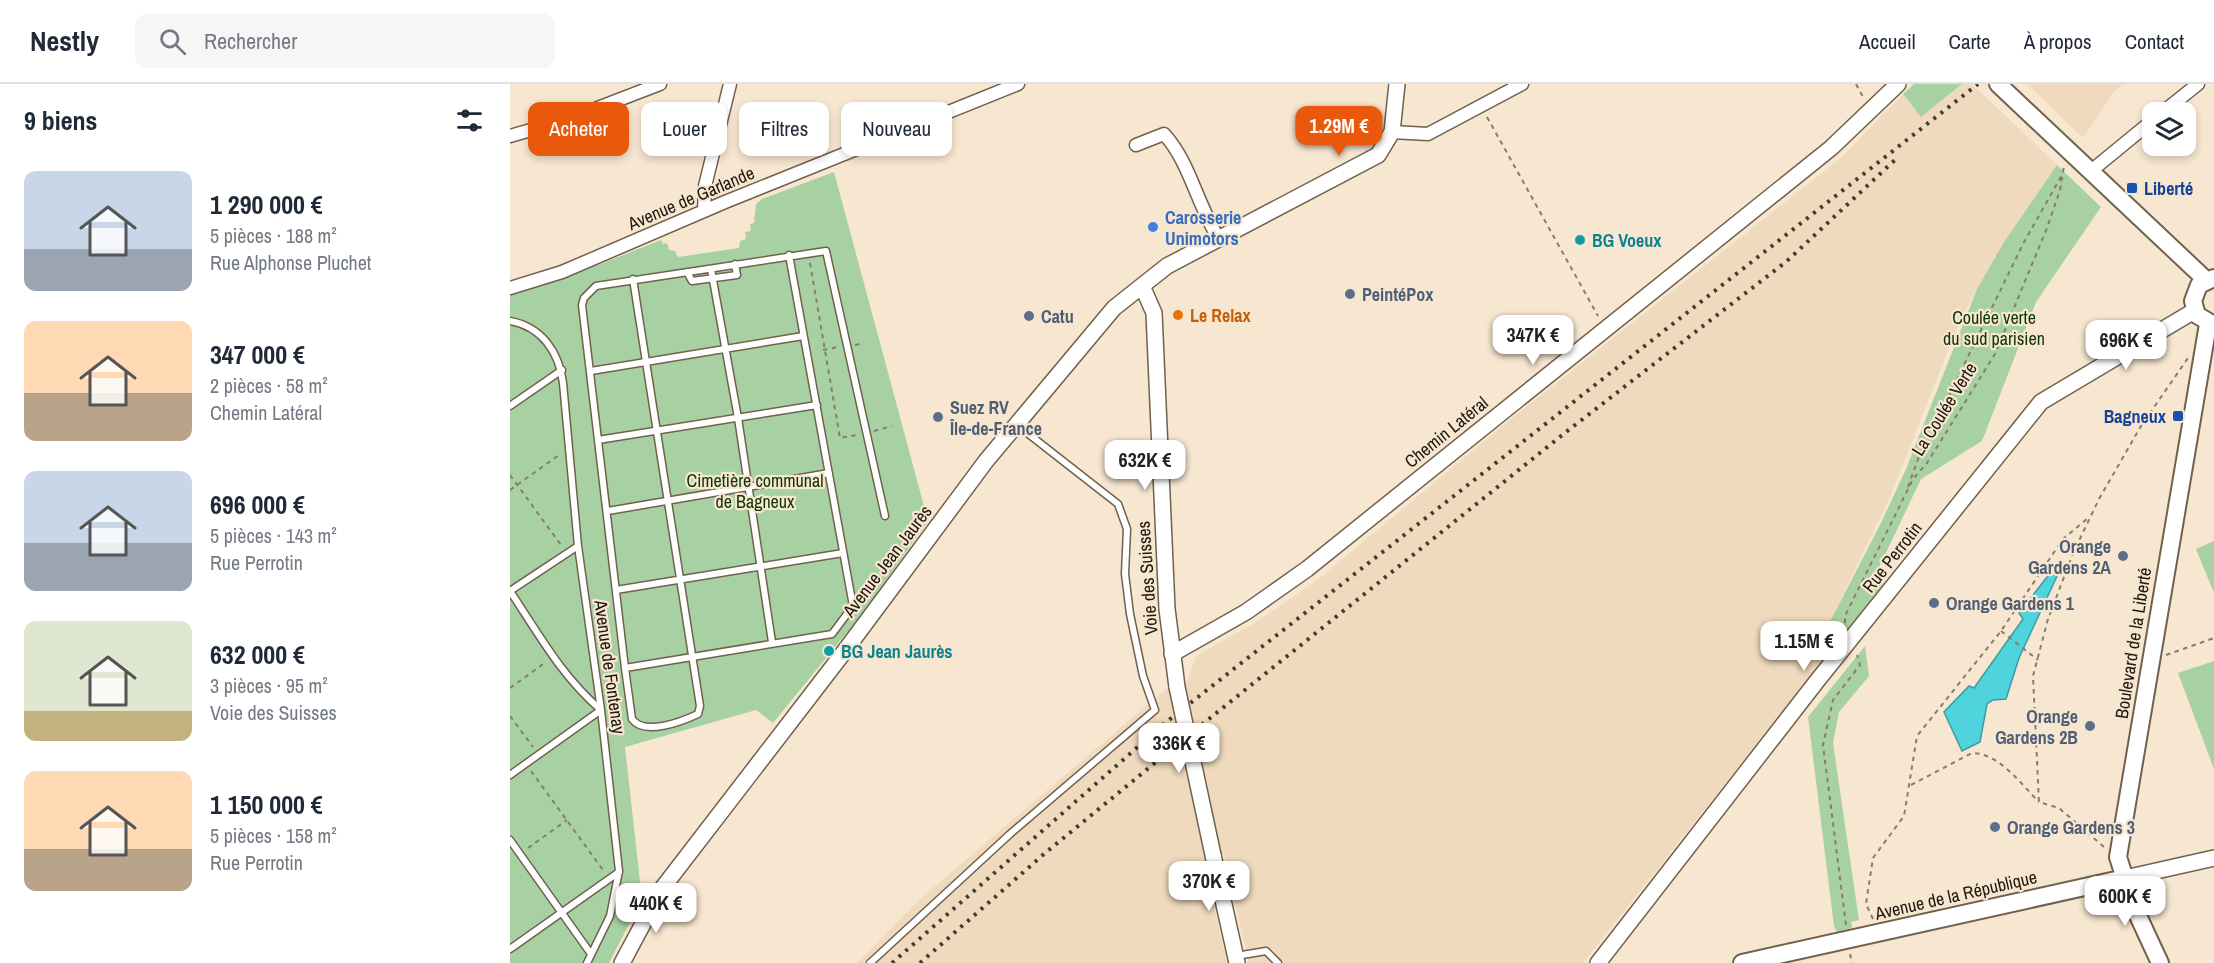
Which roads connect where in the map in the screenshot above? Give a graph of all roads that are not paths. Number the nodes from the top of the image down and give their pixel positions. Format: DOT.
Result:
graph roads {
  1 [pos="660,84"];
  2 [pos="730,84"];
  3 [pos="1018,84"];
  4 [pos="1397,84"];
  5 [pos="1522,84"];
  6 [pos="1898,84"];
  7 [pos="1998,84"];
  8 [pos="2198,84"];
  9 [pos="2176,102"];
  10 [pos="2142,129"];
  11 [pos="1392,132"];
  12 [pos="510,136"];
  13 [pos="1136,145"];
  14 [pos="2091,171"];
  15 [pos="704,211"];
  16 [pos="1219,239"];
  17 [pos="789,255"];
  18 [pos="735,264"];
  19 [pos="711,269"];
  20 [pos="687,272"];
  21 [pos="714,278"];
  22 [pos="633,279"];
  23 [pos="2210,279"];
  24 [pos="510,288"];
  25 [pos="1143,288"];
  26 [pos="2194,311"];
  27 [pos="510,321"];
  28 [pos="2211,325"];
  29 [pos="803,336"];
  30 [pos="726,349"];
  31 [pos="646,362"];
  32 [pos="562,370"];
  33 [pos="591,371"];
  34 [pos="817,405"];
  35 [pos="510,406"];
  36 [pos="738,418"];
  37 [pos="1017,425"];
  38 [pos="657,431"];
  39 [pos="598,440"];
  40 [pos="829,473"];
  41 [pos="748,487"];
  42 [pos="668,501"];
  43 [pos="608,511"];
  44 [pos="885,516"];
  45 [pos="578,546"];
  46 [pos="843,553"];
  47 [pos="760,566"];
  48 [pos="681,579"];
  49 [pos="616,590"];
  50 [pos="510,591"];
  51 [pos="772,642"];
  52 [pos="1172,654"];
  53 [pos="693,656"];
  54 [pos="625,668"];
  55 [pos="601,710"];
  56 [pos="510,775"];
  57 [pos="510,840"];
  58 [pos="2214,858"];
  59 [pos="619,872"];
  60 [pos="2125,878"];
  61 [pos="563,912"];
  62 [pos="510,949"];
  63 [pos="591,954"];
  64 [pos="1236,960"];
  65 [pos="587,963"];
  66 [pos="622,963"];
  67 [pos="870,963"];
  68 [pos="1278,963"];
  69 [pos="1599,963"];
  70 [pos="1742,963"];
  71 [pos="2160,963"];
  1 -- 12 [label="street"];
  2 -- 15 [label="street"];
  3 -- 15 [label="street, Avenue de Garlande"];
  4 -- 11 [label="street"];
  5 -- 11 [label="street"];
  6 -- 52 [label="street, Chemin Latéral"];
  7 -- 14 [label="main road"];
  8 -- 9 [label="street"];
  10 -- 14 [label="street"];
  11 -- 16 [label="street, Avenue Jean Jaurès"];
  13 -- 16 [label="street"];
  14 -- 23 [label="main road"];
  15 -- 24 [label="street, Avenue de Garlande"];
  16 -- 25 [label="street, Avenue Jean Jaurès"];
  17 -- 18 [label="lane"];
  17 -- 29 [label="lane"];
  17 -- 44 [label="lane"];
  18 -- 19 [label="lane"];
  18 -- 21 [label="lane"];
  19 -- 20 [label="lane"];
  19 -- 21 [label="lane"];
  20 -- 21 [label="lane"];
  20 -- 22 [label="lane"];
  21 -- 30 [label="lane"];
  22 -- 31 [label="lane"];
  22 -- 33 [label="lane"];
  23 -- 26 [label="main road"];
  25 -- 37 [label="street, Avenue Jean Jaurès"];
  25 -- 52 [label="street, Voie des Suisses"];
  26 -- 28 [label="main road"];
  26 -- 69 [label="street, Rue Perrotin"];
  27 -- 32 [label="lane"];
  28 -- 60 [label="main road, Boulevard de la Liberté"];
  29 -- 30 [label="lane"];
  29 -- 34 [label="lane"];
  30 -- 31 [label="lane"];
  30 -- 36 [label="lane"];
  31 -- 33 [label="lane"];
  31 -- 38 [label="lane"];
  32 -- 35 [label="lane"];
  32 -- 45 [label="lane, Avenue de Fontenay"];
  33 -- 39 [label="lane"];
  34 -- 36 [label="lane"];
  34 -- 40 [label="lane"];
  36 -- 38 [label="lane"];
  36 -- 41 [label="lane"];
  37 -- 66 [label="street, Avenue Jean Jaurès"];
  37 -- 67 [label="lane"];
  38 -- 39 [label="lane"];
  38 -- 42 [label="lane"];
  39 -- 43 [label="lane"];
  40 -- 41 [label="lane"];
  40 -- 46 [label="lane"];
  41 -- 42 [label="lane"];
  41 -- 47 [label="lane"];
  42 -- 43 [label="lane"];
  42 -- 48 [label="lane"];
  43 -- 49 [label="lane"];
  45 -- 50 [label="lane"];
  45 -- 55 [label="lane, Avenue de Fontenay"];
  46 -- 47 [label="lane"];
  46 -- 51 [label="lane"];
  47 -- 48 [label="lane"];
  47 -- 51 [label="lane"];
  48 -- 49 [label="lane"];
  48 -- 53 [label="lane"];
  49 -- 54 [label="lane"];
  50 -- 55 [label="lane"];
  51 -- 53 [label="lane"];
  52 -- 64 [label="street, Voie des Suisses, bridge"];
  53 -- 54 [label="lane"];
  53 -- 54 [label="lane"];
  55 -- 56 [label="lane"];
  55 -- 59 [label="lane, Avenue de Fontenay"];
  57 -- 61 [label="lane"];
  58 -- 60 [label="street, Avenue de la République"];
  59 -- 61 [label="lane"];
  59 -- 63 [label="lane, Avenue de Fontenay"];
  60 -- 70 [label="main road, Avenue de la République"];
  60 -- 71 [label="main road, Boulevard de la Liberté"];
  61 -- 62 [label="lane"];
  61 -- 63 [label="lane"];
  63 -- 65 [label="lane, Avenue de Fontenay"];
  64 -- 68 [label="lane"];
}
